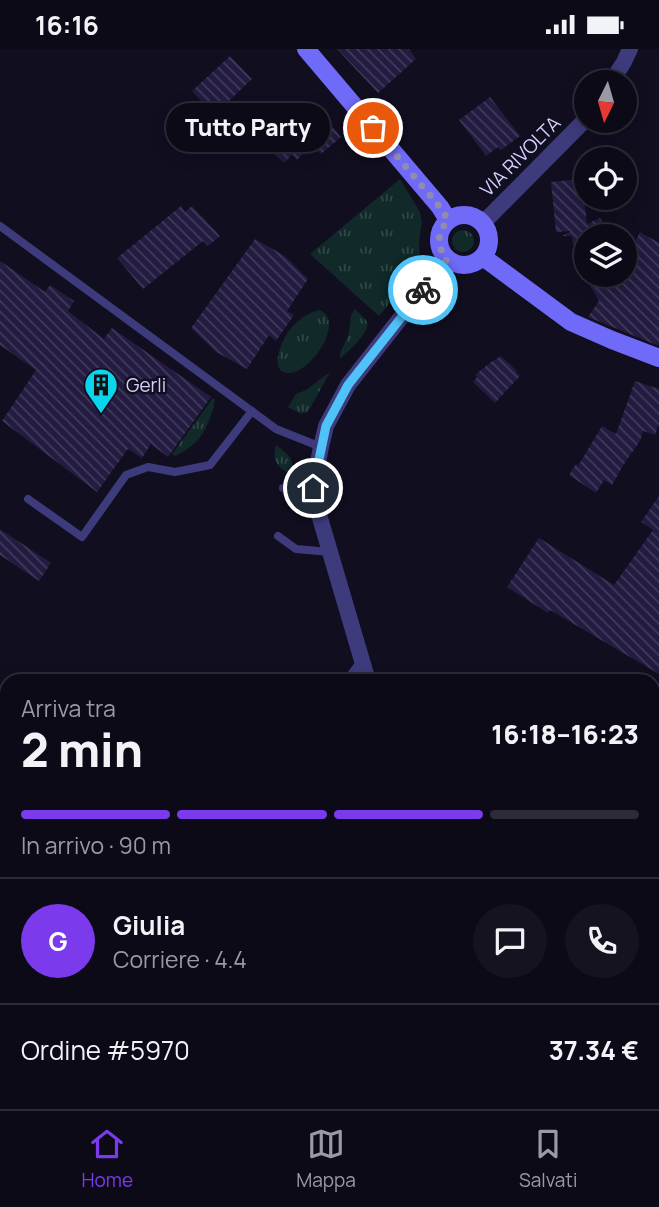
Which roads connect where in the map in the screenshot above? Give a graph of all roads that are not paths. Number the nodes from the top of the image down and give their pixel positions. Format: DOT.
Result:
graph roads {
  1 [pos="306,49"];
  2 [pos="630,49"];
  3 [pos="619,70"];
  4 [pos="574,131"];
  5 [pos="448,220"];
  6 [pos="483,223"];
  7 [pos="0,226"];
  8 [pos="483,257"];
  9 [pos="447,259"];
  10 [pos="659,358"];
  11 [pos="252,411"];
  12 [pos="321,447"];
  13 [pos="283,488"];
  14 [pos="313,488"];
  15 [pos="28,499"];
  16 [pos="278,536"];
  17 [pos="330,551"];
  18 [pos="365,673"];
  1 -- 5 [label="main road"];
  2 -- 3 [label="street"];
  4 -- 6 [label="street, VIA RIVOLTA"];
  5 -- 6 [label="main road"];
  5 -- 9 [label="main road"];
  6 -- 8 [label="main road"];
  7 -- 11 [label="lane"];
  8 -- 9 [label="main road"];
  8 -- 10 [label="main road"];
  9 -- 12 [label="street"];
  11 -- 12 [label="lane"];
  11 -- 15 [label="lane"];
  12 -- 14 [label="street"];
  13 -- 14 [label="lane"];
  14 -- 17 [label="street"];
  16 -- 17 [label="lane"];
  17 -- 18 [label="street"];
}
